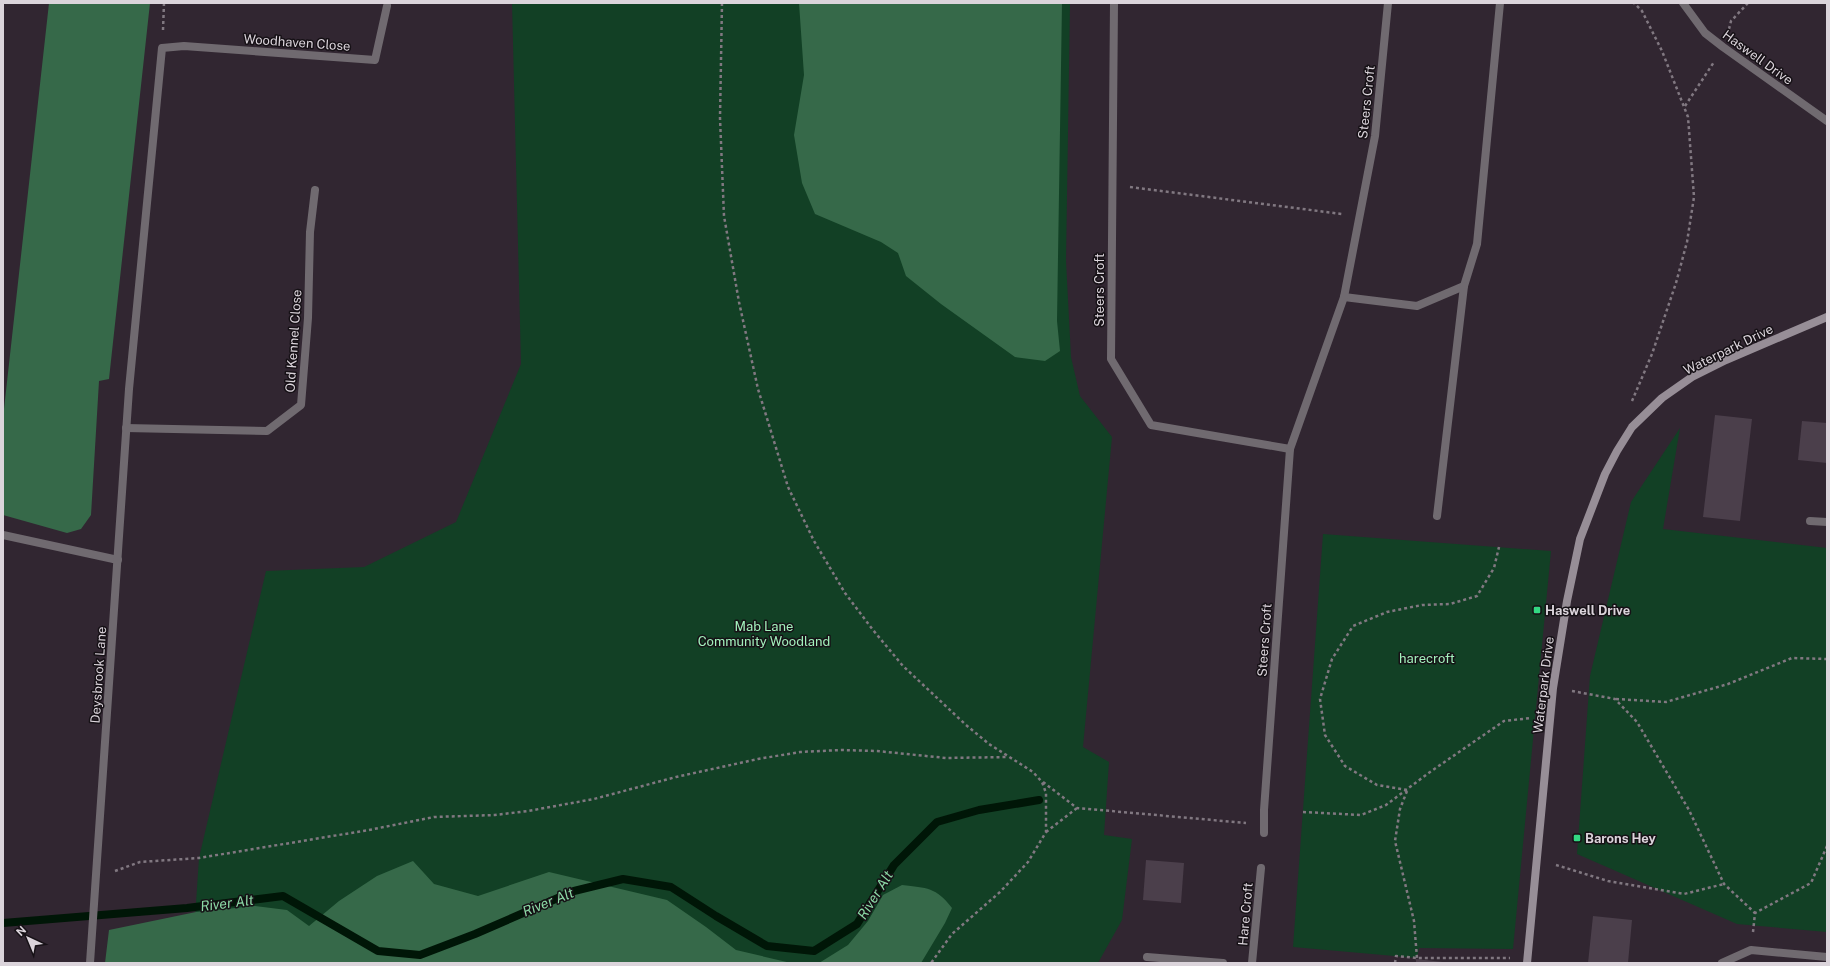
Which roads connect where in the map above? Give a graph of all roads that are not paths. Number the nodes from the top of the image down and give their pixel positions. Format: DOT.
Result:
graph roads {
  1 [pos="1114,3"];
  2 [pos="1388,3"];
  3 [pos="1500,3"];
  4 [pos="1683,3"];
  5 [pos="387,6"];
  6 [pos="162,48"];
  7 [pos="1827,121"];
  8 [pos="315,190"];
  9 [pos="1464,286"];
  10 [pos="1344,297"];
  11 [pos="1825,317"];
  12 [pos="126,428"];
  13 [pos="1290,449"];
  14 [pos="1437,516"];
  15 [pos="1810,521"];
  16 [pos="1827,522"];
  17 [pos="3,535"];
  18 [pos="118,560"];
  19 [pos="1265,829"];
  20 [pos="1261,868"];
  21 [pos="1147,957"];
  22 [pos="1827,957"];
  23 [pos="1527,960"];
  24 [pos="90,963"];
  25 [pos="1223,963"];
  26 [pos="1252,963"];
  27 [pos="1722,963"];
  1 -- 13 [label="street, Steers Croft"];
  2 -- 10 [label="street, Steers Croft"];
  3 -- 9 [label="street"];
  4 -- 7 [label="street, Haswell Drive"];
  5 -- 6 [label="street, Woodhaven Close"];
  6 -- 12 [label="street, Deysbrook Lane"];
  8 -- 12 [label="street, Old Kennel Close"];
  9 -- 10 [label="street"];
  9 -- 14 [label="street"];
  10 -- 13 [label="street, Steers Croft"];
  11 -- 23 [label="street, Waterpark Drive"];
  12 -- 18 [label="street, Deysbrook Lane"];
  13 -- 19 [label="street, Steers Croft"];
  15 -- 16 [label="street"];
  17 -- 18 [label="street"];
  18 -- 24 [label="street, Deysbrook Lane"];
  20 -- 26 [label="street, Hare Croft"];
  21 -- 25 [label="street"];
  22 -- 27 [label="street"];
}
